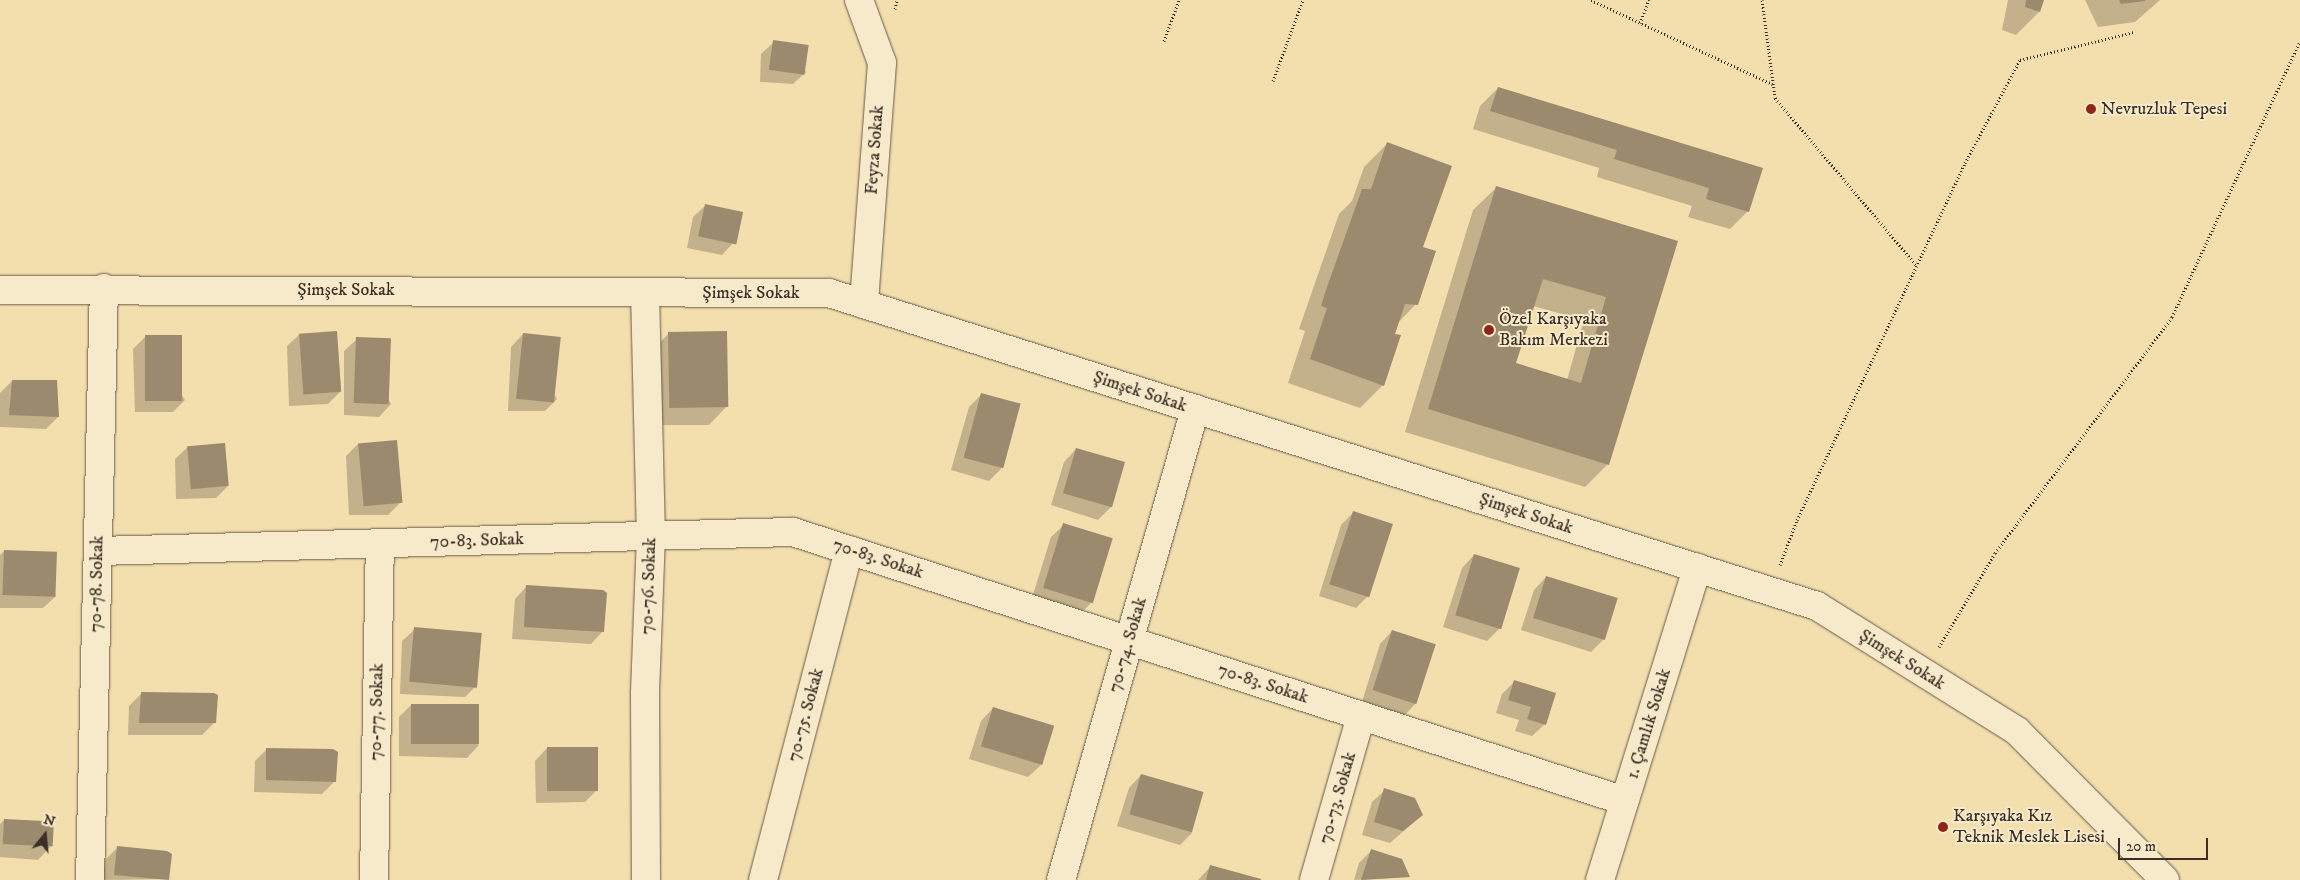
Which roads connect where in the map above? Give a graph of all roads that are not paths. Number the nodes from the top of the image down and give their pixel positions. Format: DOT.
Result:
graph roads {
  1 [pos="859,0"];
  2 [pos="104,288"];
  3 [pos="0,290"];
  4 [pos="645,292"];
  5 [pos="864,304"];
  6 [pos="1196,409"];
  7 [pos="652,536"];
  8 [pos="380,544"];
  9 [pos="849,550"];
  10 [pos="98,552"];
  11 [pos="1697,568"];
  12 [pos="1129,640"];
  13 [pos="1361,716"];
  14 [pos="1625,801"];
  15 [pos="90,880"];
  16 [pos="374,880"];
  17 [pos="646,880"];
  18 [pos="763,880"];
  19 [pos="1061,880"];
  20 [pos="1314,880"];
  21 [pos="1600,880"];
  22 [pos="2165,880"];
  1 -- 5 [label="street, Feyza Sokak"];
  2 -- 3 [label="street, Şimşek Sokak"];
  2 -- 4 [label="street, Şimşek Sokak"];
  2 -- 10 [label="street, 70-78. Sokak"];
  4 -- 5 [label="street, Şimşek Sokak"];
  4 -- 7 [label="street, 70-76. Sokak"];
  5 -- 6 [label="street, Şimşek Sokak"];
  6 -- 11 [label="street, Şimşek Sokak"];
  6 -- 12 [label="street, 70-74. Sokak"];
  7 -- 8 [label="street, 70-83. Sokak"];
  7 -- 9 [label="street, 70-83. Sokak"];
  7 -- 17 [label="street, 70-76. Sokak"];
  8 -- 10 [label="street, 70-83. Sokak"];
  8 -- 16 [label="street, 70-77. Sokak"];
  9 -- 12 [label="street, 70-83. Sokak"];
  9 -- 18 [label="street, 70-75. Sokak"];
  10 -- 15 [label="street, 70-78. Sokak"];
  11 -- 14 [label="street, 1. Çamlık Sokak"];
  11 -- 22 [label="street, Şimşek Sokak"];
  12 -- 13 [label="street, 70-83. Sokak"];
  12 -- 19 [label="street, 70-74. Sokak"];
  13 -- 14 [label="street, 70-83. Sokak"];
  13 -- 20 [label="street, 70-73. Sokak"];
  14 -- 21 [label="street, 1. Çamlık Sokak"];
}
